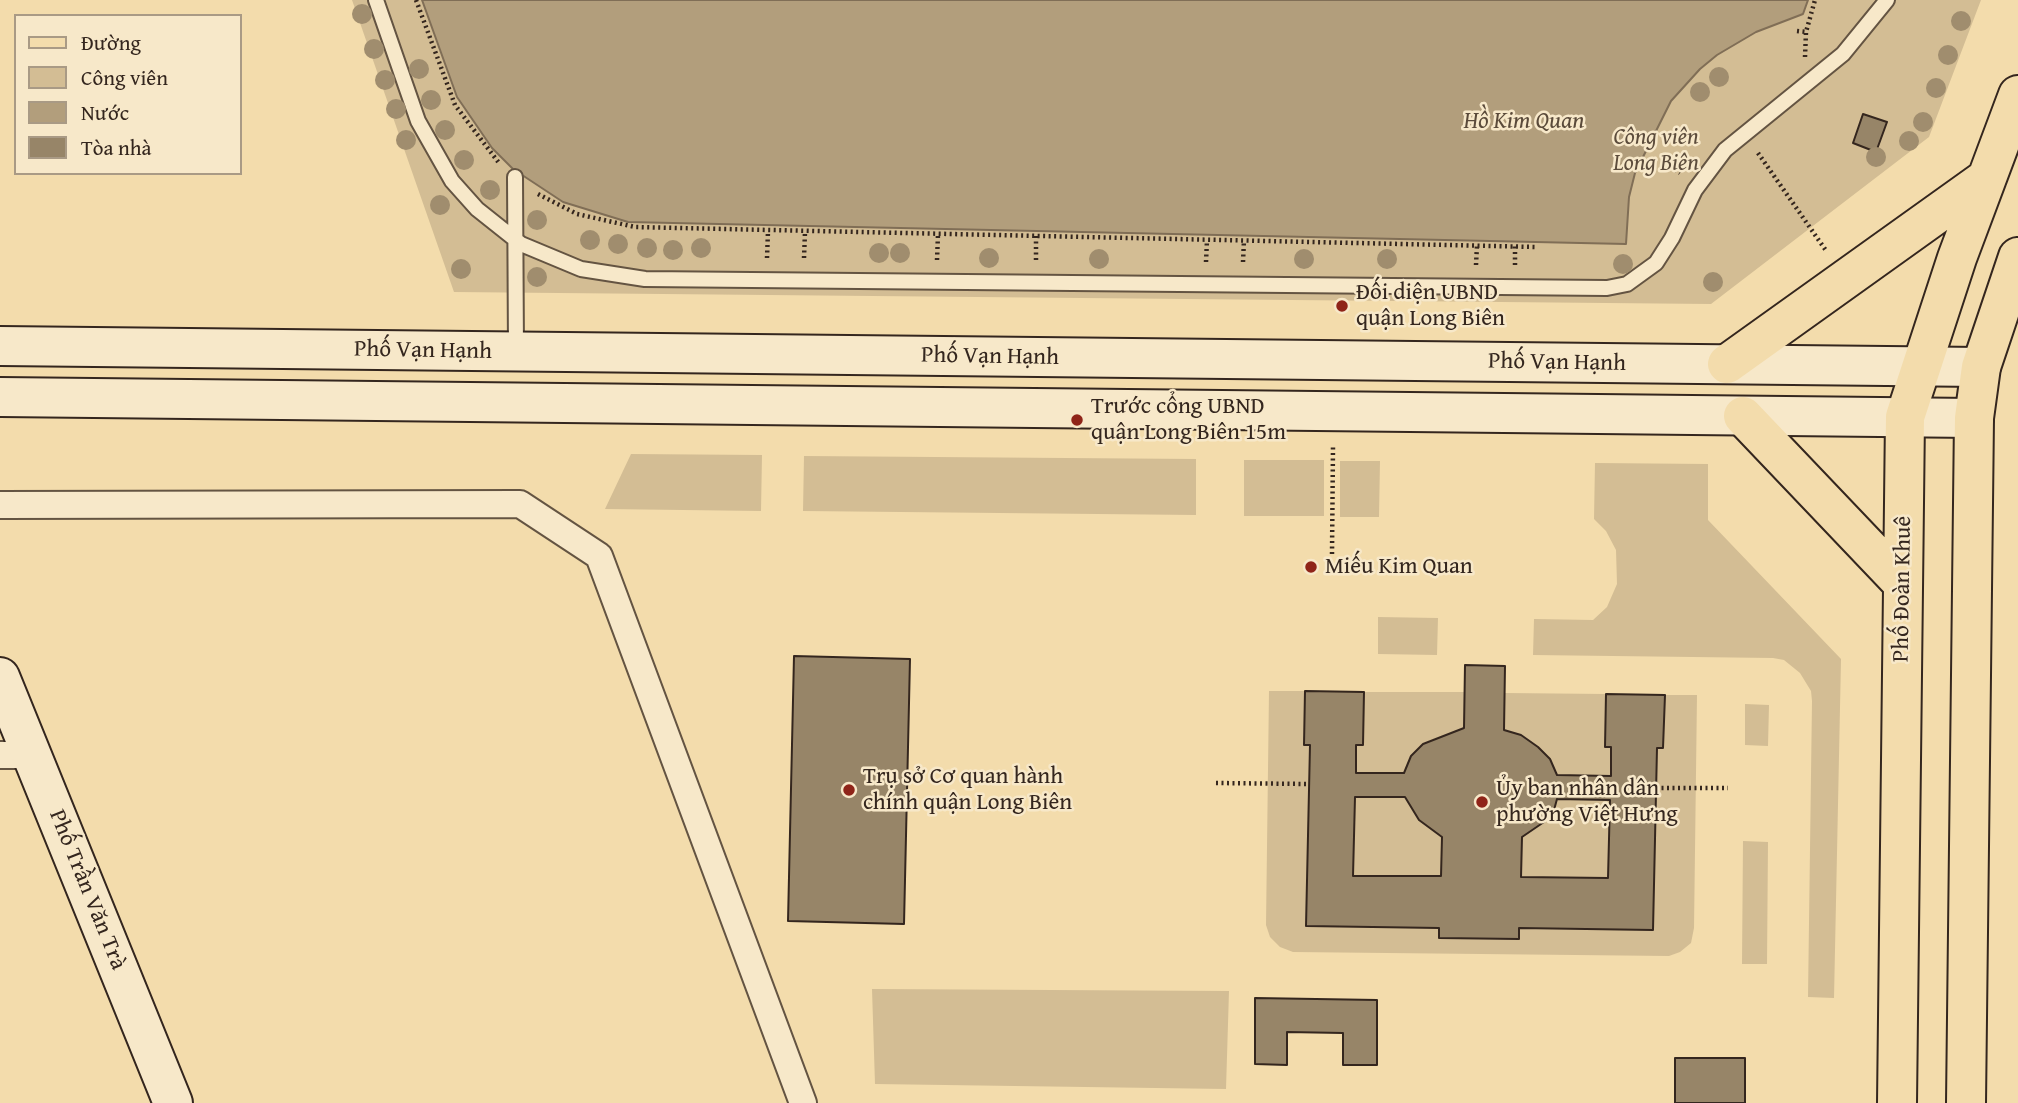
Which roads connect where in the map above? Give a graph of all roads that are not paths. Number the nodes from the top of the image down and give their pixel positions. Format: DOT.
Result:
graph roads {
  1 [pos="376,0"];
  2 [pos="1887,0"];
  3 [pos="2018,95"];
  4 [pos="515,177"];
  5 [pos="1987,178"];
  6 [pos="515,240"];
  7 [pos="2018,257"];
  8 [pos="0,346"];
  9 [pos="516,352"];
  10 [pos="1727,364"];
  11 [pos="1919,367"];
  12 [pos="1981,368"];
  13 [pos="0,397"];
  14 [pos="1744,415"];
  15 [pos="1905,417"];
  16 [pos="1974,418"];
  17 [pos="0,505"];
  18 [pos="1903,584"];
  19 [pos="0,677"];
  20 [pos="16,755"];
  21 [pos="173,1103"];
  22 [pos="803,1103"];
  23 [pos="1897,1103"];
  24 [pos="1966,1103"];
  1 -- 6 [label="lane"];
  2 -- 6 [label="lane"];
  3 -- 5 [label="main road, Phố Đoàn Khuê"];
  4 -- 6 [label="lane"];
  5 -- 10 [label="main road"];
  5 -- 11 [label="main road, Phố Đoàn Khuê"];
  6 -- 9 [label="lane"];
  7 -- 12 [label="main road"];
  8 -- 9 [label="street, Phố Vạn Hạnh"];
  9 -- 10 [label="street, Phố Vạn Hạnh"];
  10 -- 11 [label="street, Phố Vạn Hạnh"];
  11 -- 12 [label="street, Phố Vạn Hạnh"];
  11 -- 15 [label="main road, Phố Đoàn Khuê"];
  12 -- 16 [label="main road"];
  13 -- 14 [label="street"];
  14 -- 15 [label="street"];
  14 -- 18 [label="main road"];
  15 -- 16 [label="street"];
  15 -- 18 [label="main road, Phố Đoàn Khuê"];
  16 -- 24 [label="main road"];
  17 -- 22 [label="street"];
  18 -- 23 [label="main road, Phố Đoàn Khuê"];
  19 -- 20 [label="street, Phố Trần Văn Trà"];
  20 -- 21 [label="street, Phố Trần Văn Trà"];
}
